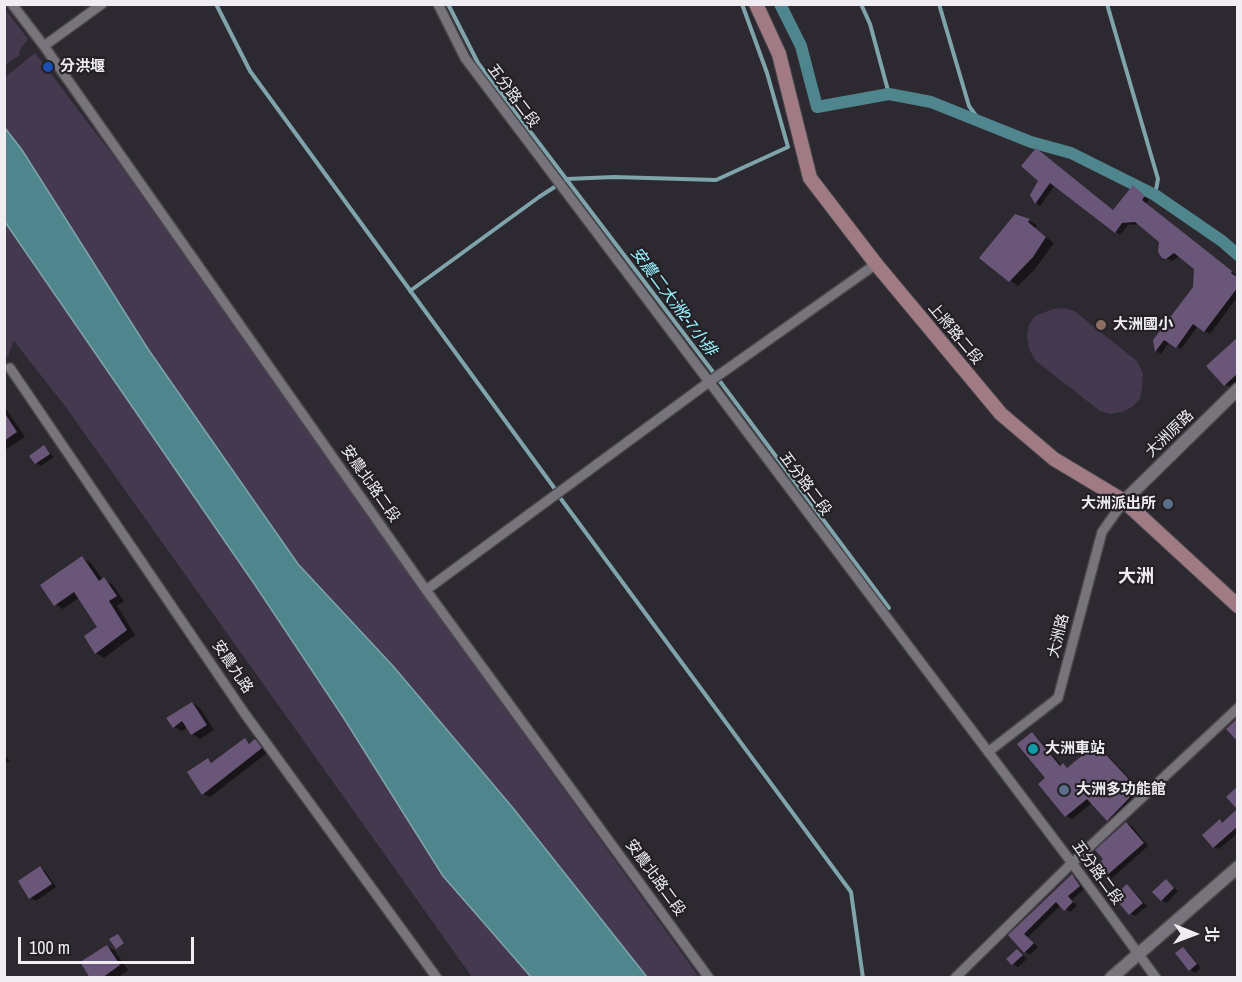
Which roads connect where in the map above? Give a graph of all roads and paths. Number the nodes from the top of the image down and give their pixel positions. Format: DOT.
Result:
graph roads {
  1 [pos="12,4"];
  2 [pos="102,4"];
  3 [pos="438,4"];
  4 [pos="756,4"];
  5 [pos="44,46"];
  6 [pos="876,264"];
  7 [pos="10,368"];
  8 [pos="709,382"];
  9 [pos="1238,390"];
  10 [pos="1124,501"];
  11 [pos="426,590"];
  12 [pos="1238,606"];
  13 [pos="1238,708"];
  14 [pos="988,752"];
  15 [pos="1072,863"];
  16 [pos="1238,867"];
  17 [pos="1138,954"];
  18 [pos="437,978"];
  19 [pos="709,978"];
  20 [pos="955,978"];
  21 [pos="1111,978"];
  22 [pos="1155,978"];
  1 -- 5 [label="street, 安農北路二段"];
  2 -- 5 [label="street"];
  3 -- 8 [label="street, 五分路二段"];
  4 -- 6 [label="main road, 上將路二段"];
  5 -- 11 [label="street, 安農北路二段"];
  6 -- 8 [label="street"];
  6 -- 10 [label="main road, 上將路二段"];
  7 -- 18 [label="street, 安農九路"];
  8 -- 11 [label="street"];
  8 -- 14 [label="street, 五分路二段"];
  9 -- 10 [label="street, 大洲原路"];
  10 -- 12 [label="main road, 上將路二段"];
  10 -- 14 [label="street, 大洲路"];
  11 -- 19 [label="street, 安農北路二段"];
  13 -- 15 [label="street"];
  14 -- 15 [label="street, 五分路二段"];
  15 -- 17 [label="street, 五分路二段"];
  15 -- 20 [label="street"];
  16 -- 17 [label="street"];
  17 -- 21 [label="street"];
  17 -- 22 [label="street, 五分路二段"];
}
